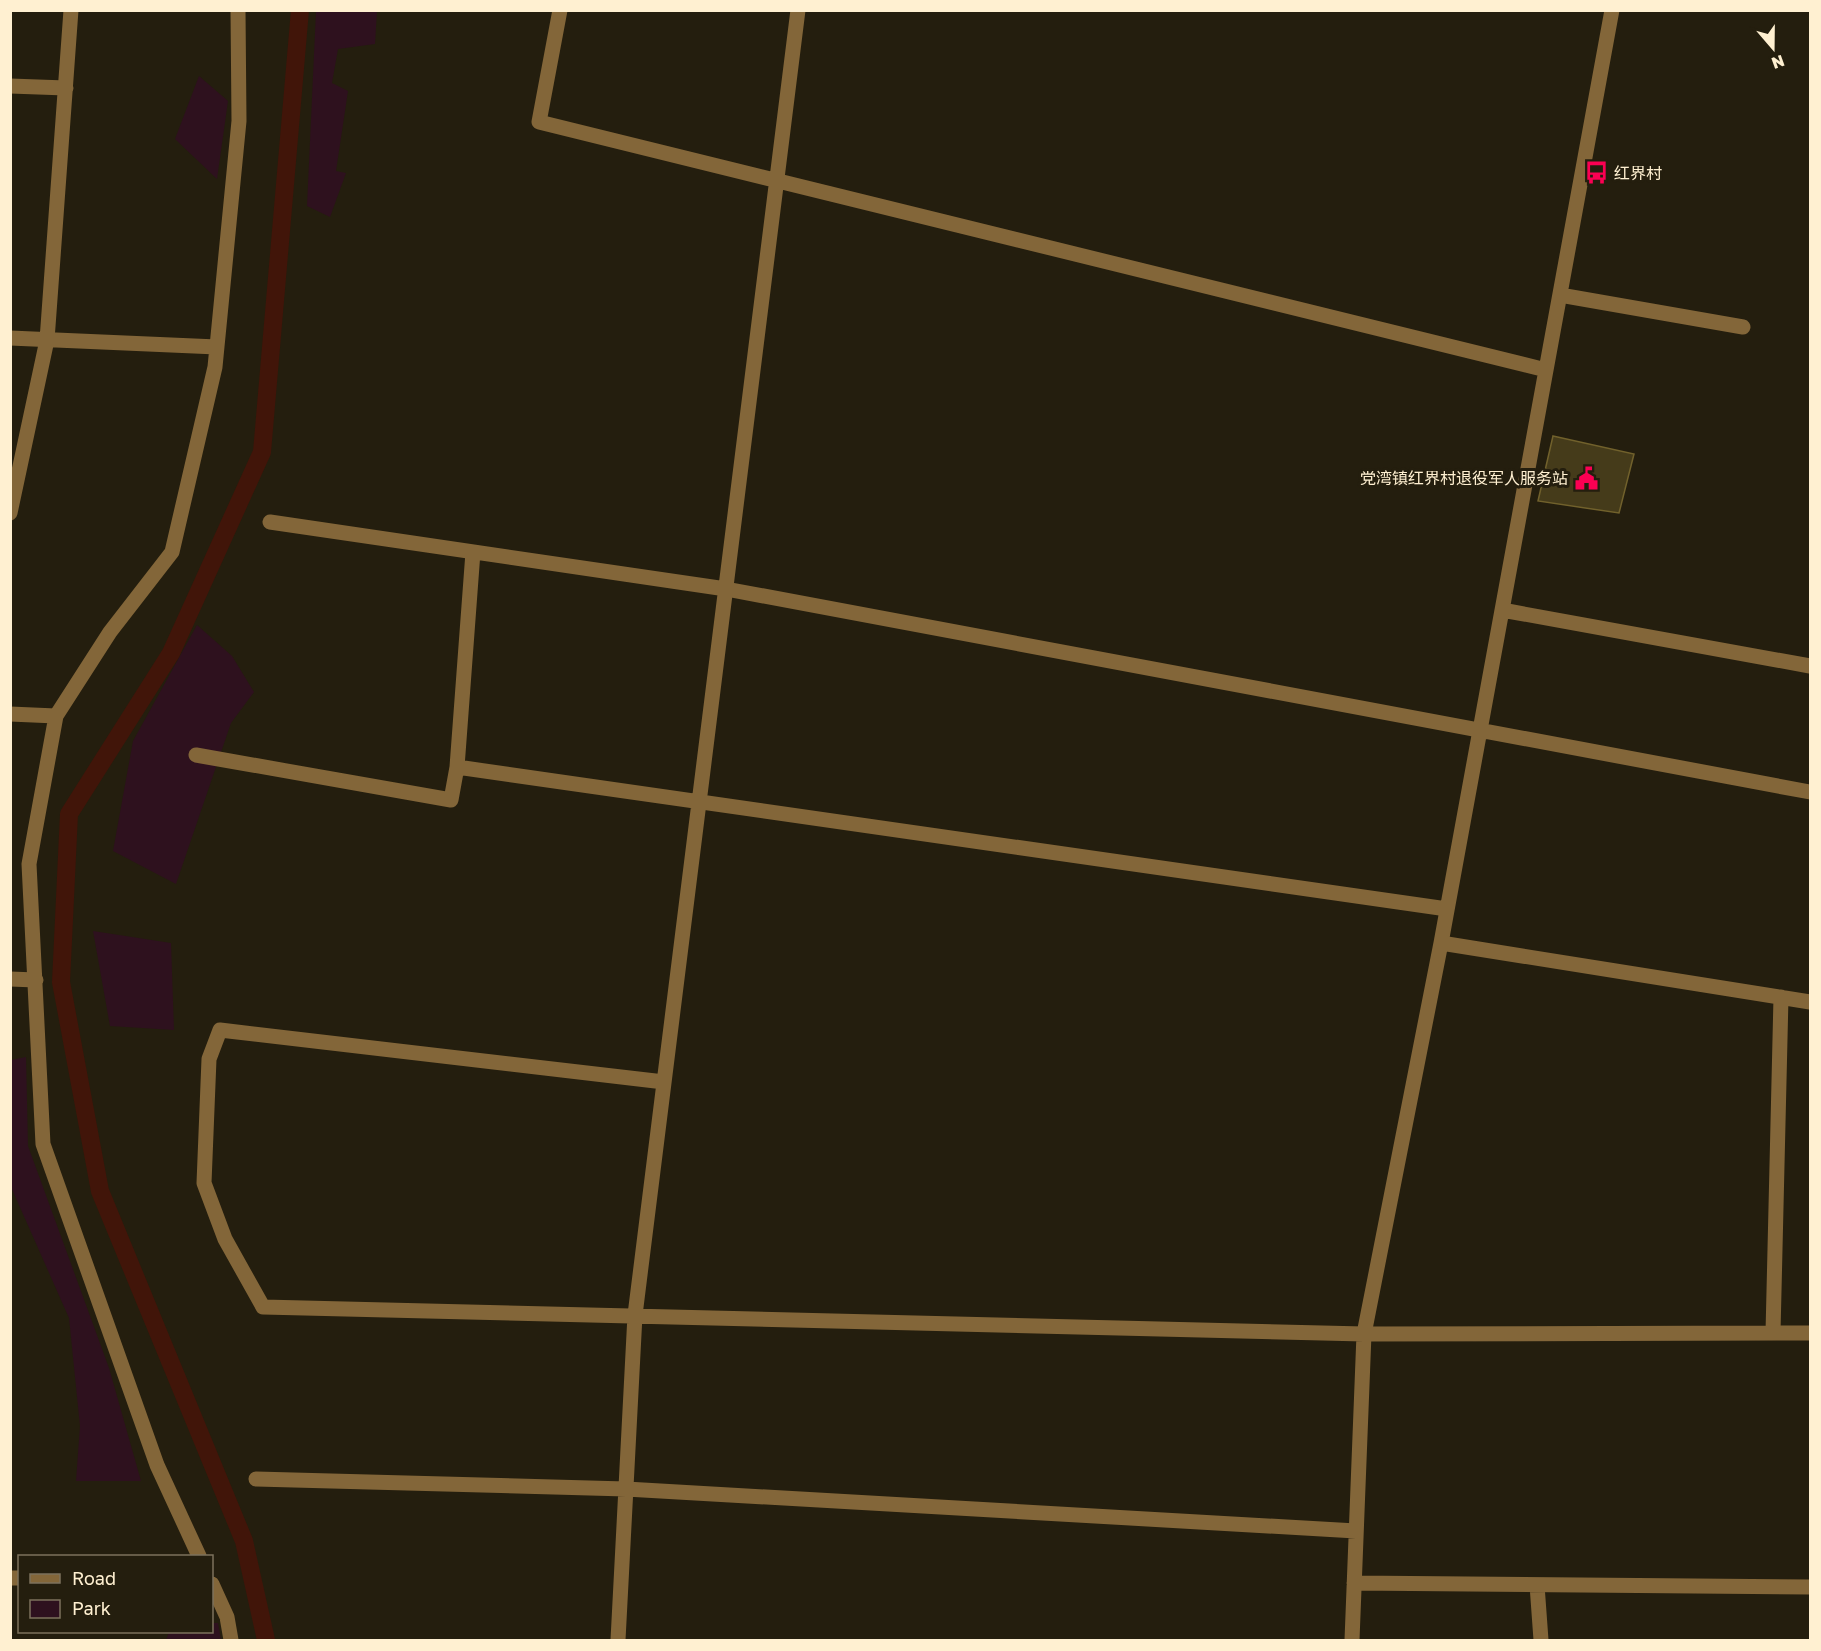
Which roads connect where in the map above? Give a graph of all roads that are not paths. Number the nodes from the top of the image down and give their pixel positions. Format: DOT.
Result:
graph roads {
  1 [pos="71,10"];
  2 [pos="238,10"];
  3 [pos="560,10"];
  4 [pos="798,10"];
  5 [pos="1612,10"];
  6 [pos="10,86"];
  7 [pos="66,88"];
  8 [pos="776,182"];
  9 [pos="1560,295"];
  10 [pos="1743,327"];
  11 [pos="10,339"];
  12 [pos="48,340"];
  13 [pos="217,347"];
  14 [pos="1546,370"];
  15 [pos="10,513"];
  16 [pos="270,522"];
  17 [pos="474,552"];
  18 [pos="726,589"];
  19 [pos="1502,610"];
  20 [pos="1810,666"];
  21 [pos="10,714"];
  22 [pos="56,716"];
  23 [pos="1479,732"];
  24 [pos="196,754"];
  25 [pos="457,767"];
  26 [pos="1810,792"];
  27 [pos="699,803"];
  28 [pos="1447,909"];
  29 [pos="1441,943"];
  30 [pos="10,978"];
  31 [pos="36,980"];
  32 [pos="1781,997"];
  33 [pos="1810,1002"];
  34 [pos="664,1082"];
  35 [pos="635,1316"];
  36 [pos="1773,1333"];
  37 [pos="1810,1333"];
  38 [pos="1364,1334"];
  39 [pos="256,1479"];
  40 [pos="626,1489"];
  41 [pos="1356,1531"];
  42 [pos="198,1555"];
  43 [pos="1354,1583"];
  44 [pos="1537,1584"];
  45 [pos="213,1586"];
  46 [pos="1810,1587"];
  47 [pos="231,1641"];
  48 [pos="618,1641"];
  49 [pos="1352,1641"];
  50 [pos="1541,1641"];
  1 -- 7 [label="street"];
  2 -- 13 [label="street"];
  3 -- 8 [label="street"];
  4 -- 8 [label="street"];
  5 -- 9 [label="street"];
  6 -- 7 [label="street"];
  7 -- 12 [label="street"];
  8 -- 14 [label="street"];
  8 -- 18 [label="street"];
  9 -- 10 [label="street"];
  9 -- 14 [label="street"];
  11 -- 12 [label="street"];
  12 -- 13 [label="street"];
  12 -- 15 [label="street"];
  13 -- 22 [label="street"];
  14 -- 19 [label="street"];
  16 -- 17 [label="street"];
  17 -- 18 [label="street"];
  17 -- 25 [label="street"];
  18 -- 23 [label="street"];
  18 -- 27 [label="street"];
  19 -- 20 [label="street"];
  19 -- 23 [label="street"];
  21 -- 22 [label="street"];
  22 -- 31 [label="street"];
  23 -- 26 [label="street"];
  23 -- 28 [label="street"];
  24 -- 25 [label="street"];
  25 -- 27 [label="street"];
  27 -- 28 [label="street"];
  27 -- 34 [label="street"];
  28 -- 29 [label="street"];
  29 -- 32 [label="street"];
  29 -- 38 [label="street"];
  30 -- 31 [label="street"];
  31 -- 42 [label="street"];
  32 -- 33 [label="street"];
  32 -- 36 [label="street"];
  34 -- 35 [label="street"];
  34 -- 35 [label="street"];
  35 -- 38 [label="street"];
  35 -- 40 [label="street"];
  36 -- 37 [label="street"];
  36 -- 38 [label="street"];
  38 -- 41 [label="street"];
  39 -- 40 [label="street"];
  40 -- 41 [label="street"];
  40 -- 48 [label="street"];
  41 -- 43 [label="street"];
  43 -- 44 [label="street"];
  43 -- 49 [label="street"];
  44 -- 46 [label="street"];
  44 -- 50 [label="street"];
  45 -- 47 [label="street"];
}
